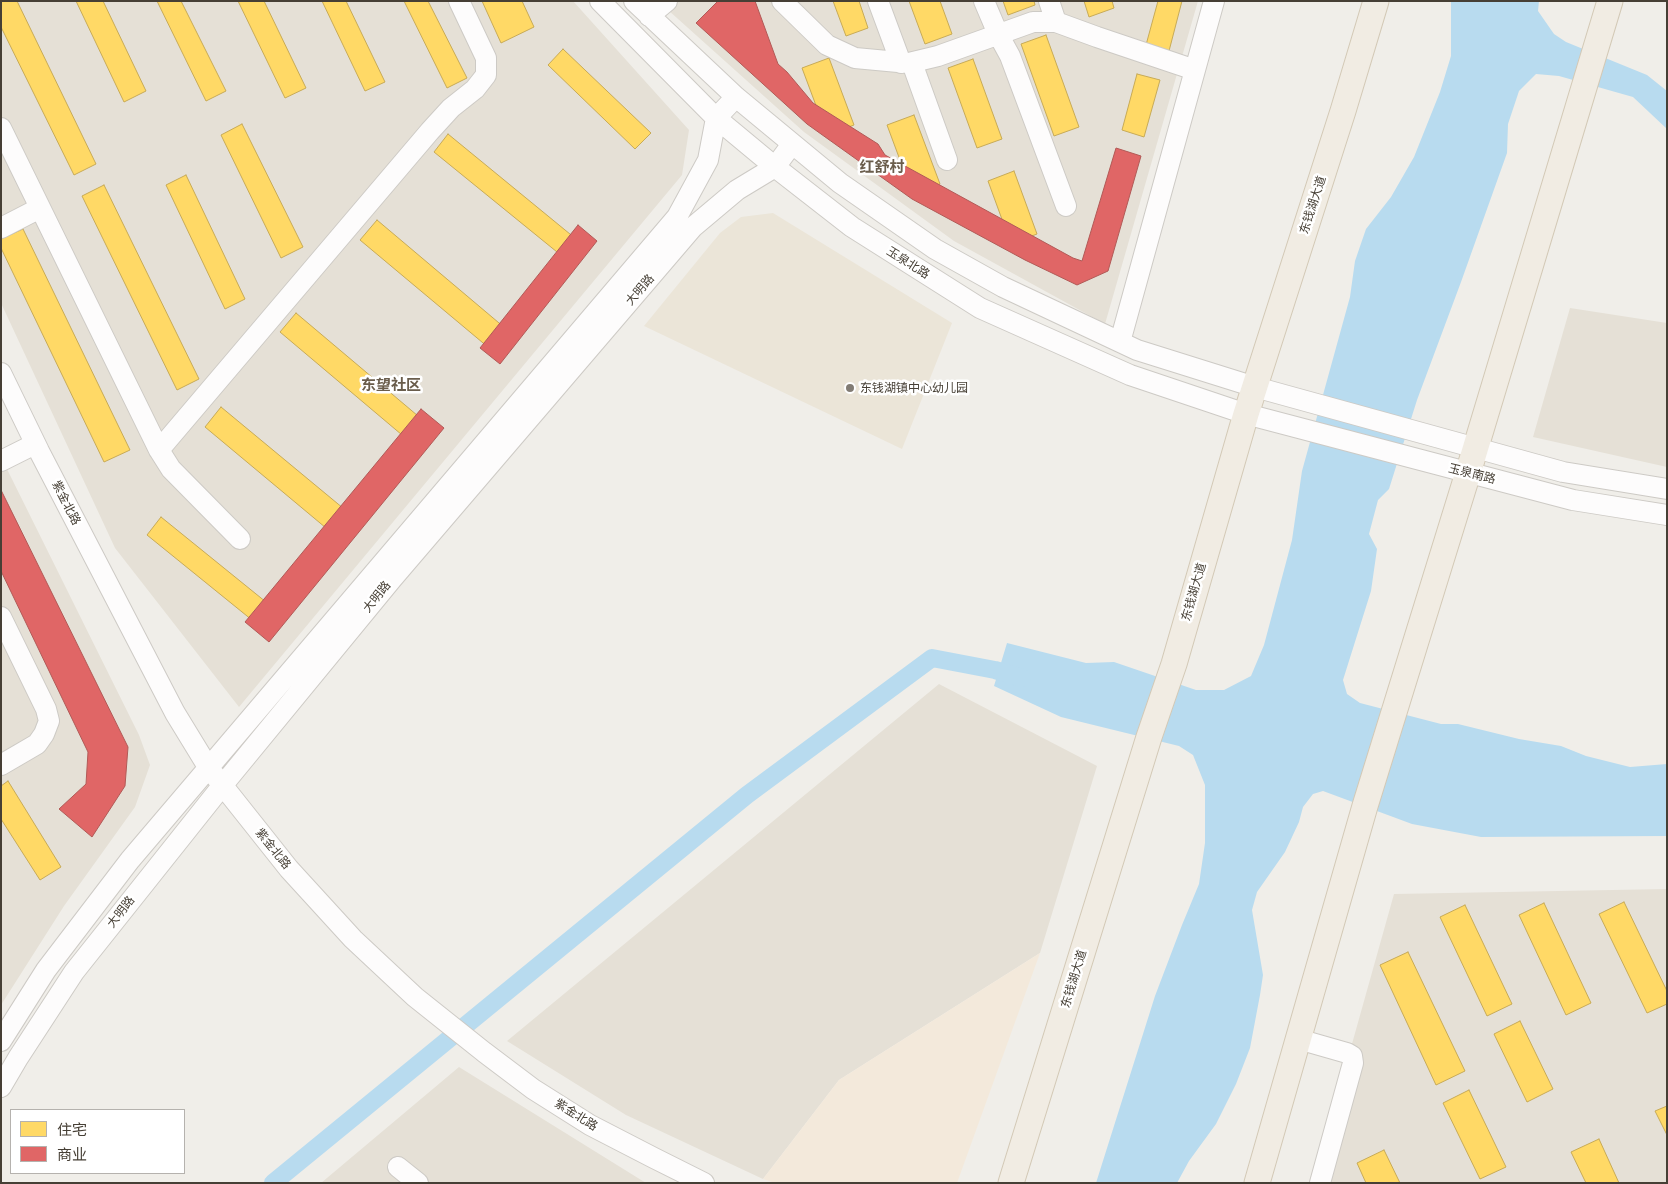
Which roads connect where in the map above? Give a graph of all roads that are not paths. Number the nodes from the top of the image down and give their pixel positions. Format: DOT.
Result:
graph roads {
  1 [pos="459,1"];
  2 [pos="600,1"];
  3 [pos="634,1"];
  4 [pos="667,1"];
  5 [pos="878,1"];
  6 [pos="984,1"];
  7 [pos="1049,1"];
  8 [pos="1214,1"];
  9 [pos="1376,1"];
  10 [pos="1610,1"];
  11 [pos="784,2"];
  12 [pos="649,16"];
  13 [pos="1056,22"];
  14 [pos="998,34"];
  15 [pos="907,63"];
  16 [pos="1196,70"];
  17 [pos="736,98"];
  18 [pos="716,118"];
  19 [pos="1,128"];
  20 [pos="792,144"];
  21 [pos="947,160"];
  22 [pos="775,167"];
  23 [pos="1066,206"];
  24 [pos="40,208"];
  25 [pos="1,228"];
  26 [pos="1120,342"];
  27 [pos="1,373"];
  28 [pos="1255,387"];
  29 [pos="1246,414"];
  30 [pos="1278,423"];
  31 [pos="35,444"];
  32 [pos="1475,448"];
  33 [pos="159,450"];
  34 [pos="1,461"];
  35 [pos="1468,473"];
  36 [pos="1667,490"];
  37 [pos="1667,515"];
  38 [pos="240,539"];
  39 [pos="1,617"];
  40 [pos="1,766"];
  41 [pos="208,767"];
  42 [pos="222,786"];
  43 [pos="1298,1039"];
  44 [pos="1,1041"];
  45 [pos="1,1087"];
  46 [pos="398,1168"];
  47 [pos="418,1183"];
  48 [pos="704,1183"];
  49 [pos="1011,1183"];
  50 [pos="1257,1183"];
  51 [pos="1320,1183"];
  1 -- 33 [label="street"];
  2 -- 18 [label="street, 玉泉北路"];
  3 -- 12 [label="street"];
  4 -- 12 [label="street"];
  5 -- 15 [label="street"];
  6 -- 14 [label="street"];
  7 -- 13 [label="street"];
  8 -- 16 [label="street"];
  9 -- 28 [label="main road, 东钱湖大道"];
  10 -- 32 [label="main road"];
  11 -- 15 [label="street"];
  12 -- 17 [label="street"];
  13 -- 14 [label="street"];
  13 -- 16 [label="street"];
  14 -- 15 [label="street"];
  14 -- 23 [label="street"];
  15 -- 21 [label="street"];
  16 -- 26 [label="street"];
  17 -- 18 [label="street"];
  17 -- 20 [label="street"];
  18 -- 22 [label="street, 玉泉北路"];
  18 -- 41 [label="street, 大明路"];
  19 -- 24 [label="street"];
  20 -- 22 [label="street, 大明路"];
  20 -- 26 [label="street"];
  22 -- 29 [label="street, 玉泉北路"];
  22 -- 42 [label="street, 大明路"];
  24 -- 25 [label="street"];
  24 -- 33 [label="street"];
  26 -- 28 [label="street"];
  27 -- 31 [label="street, 紫金北路"];
  28 -- 29 [label="main road, 东钱湖大道"];
  28 -- 32 [label="street, 玉泉南路"];
  29 -- 30 [label="street, 玉泉北路"];
  29 -- 49 [label="main road, 东钱湖大道"];
  30 -- 35 [label="street, 玉泉南路"];
  31 -- 34 [label="street"];
  31 -- 41 [label="street, 紫金北路"];
  32 -- 35 [label="main road"];
  32 -- 36 [label="street, 玉泉南路"];
  33 -- 38 [label="street"];
  35 -- 37 [label="street, 玉泉南路"];
  35 -- 43 [label="main road"];
  39 -- 40 [label="street"];
  41 -- 42 [label="street, 紫金北路"];
  41 -- 44 [label="street, 大明路"];
  42 -- 45 [label="street, 大明路"];
  42 -- 48 [label="street, 紫金北路"];
  43 -- 50 [label="main road"];
  43 -- 51 [label="street"];
  46 -- 47 [label="street"];
}
